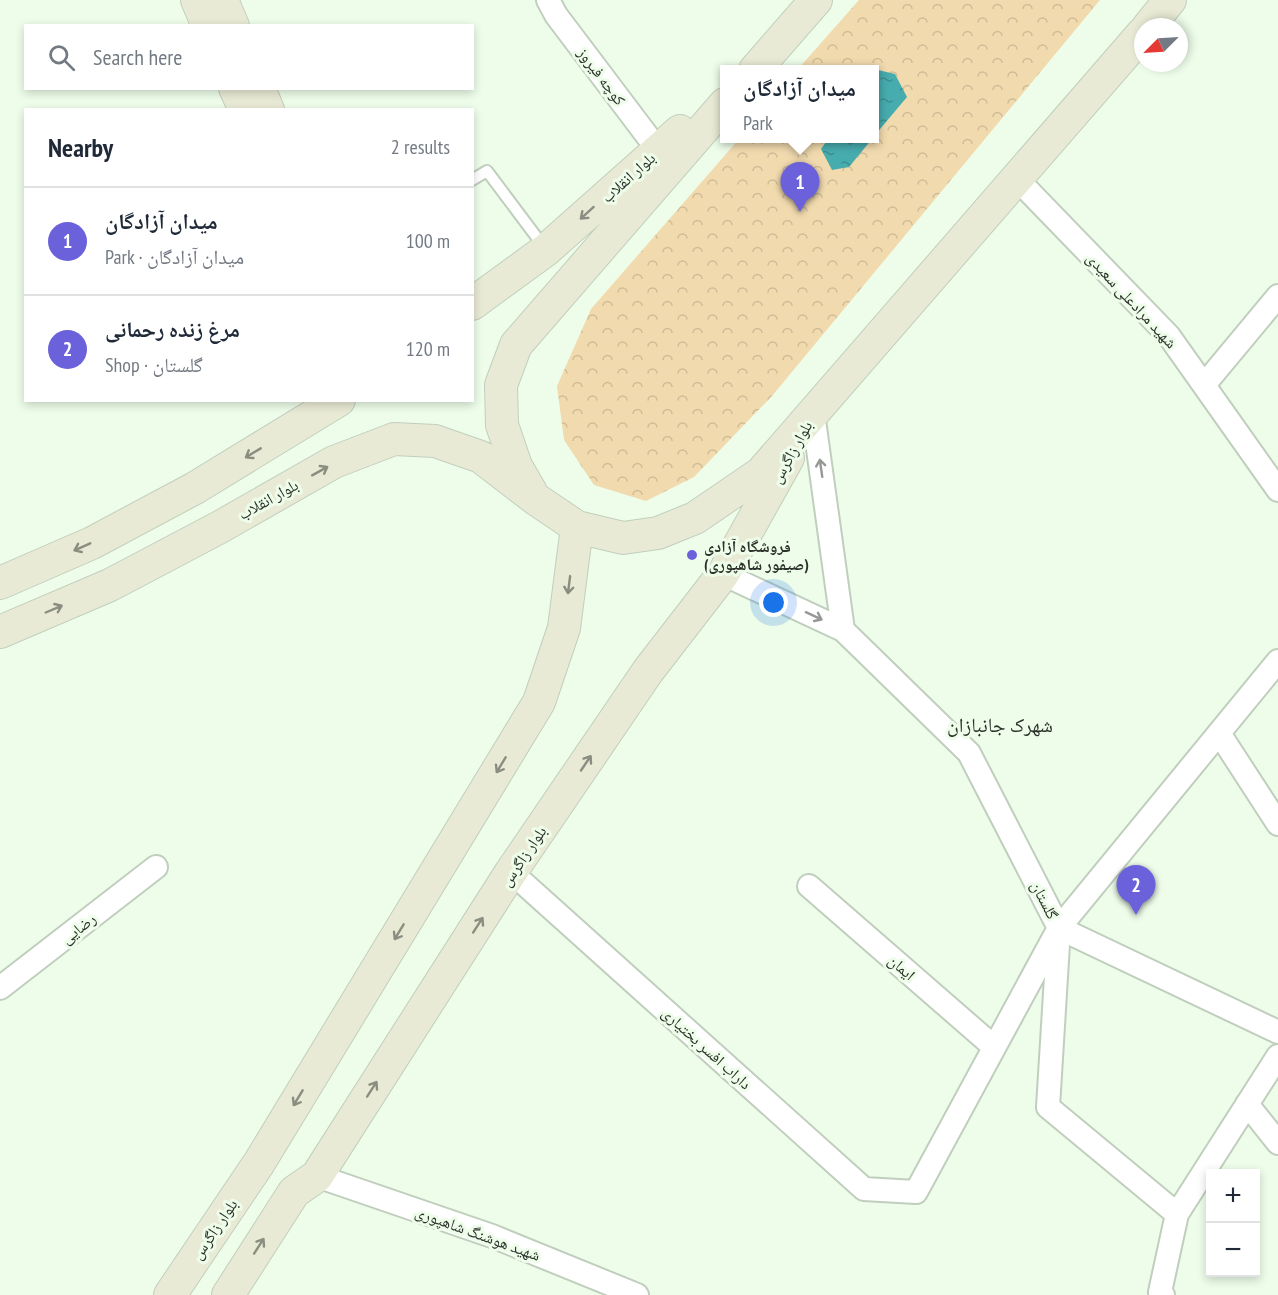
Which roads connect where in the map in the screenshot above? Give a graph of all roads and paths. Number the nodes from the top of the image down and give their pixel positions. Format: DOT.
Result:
graph roads {
  1 [pos="197,0"];
  2 [pos="222,0"];
  3 [pos="548,0"];
  4 [pos="816,0"];
  5 [pos="1171,1"];
  6 [pos="1156,18"];
  7 [pos="207,24"];
  8 [pos="232,24"];
  9 [pos="1134,43"];
  10 [pos="777,45"];
  11 [pos="754,65"];
  12 [pos="759,65"];
  13 [pos="237,90"];
  14 [pos="261,90"];
  15 [pos="720,95"];
  16 [pos="243,108"];
  17 [pos="267,108"];
  18 [pos="720,110"];
  19 [pos="658,150"];
  20 [pos="474,179"];
  21 [pos="1017,179"];
  22 [pos="546,250"];
  23 [pos="1278,296"];
  24 [pos="474,303"];
  25 [pos="1204,385"];
  26 [pos="336,402"];
  27 [pos="813,413"];
  28 [pos="1278,489"];
  29 [pos="537,500"];
  30 [pos="577,527"];
  31 [pos="723,574"];
  32 [pos="0,583"];
  33 [pos="843,630"];
  34 [pos="0,632"];
  35 [pos="1278,661"];
  36 [pos="1219,733"];
  37 [pos="1278,824"];
  38 [pos="156,867"];
  39 [pos="511,872"];
  40 [pos="809,886"];
  41 [pos="1059,928"];
  42 [pos="0,988"];
  43 [pos="1278,1032"];
  44 [pos="994,1047"];
  45 [pos="1278,1056"];
  46 [pos="1247,1104"];
  47 [pos="1278,1143"];
  48 [pos="316,1176"];
  49 [pos="1177,1214"];
  50 [pos="171,1295"];
  51 [pos="228,1295"];
  52 [pos="637,1295"];
  53 [pos="1163,1295"];
  1 -- 7 [label="main road"];
  2 -- 8 [label="main road"];
  3 -- 19 [label="street, کوچه فیروز"];
  4 -- 10 [label="main road"];
  5 -- 6 [label="main road"];
  9 -- 21 [label="main road"];
  10 -- 11 [label="main road"];
  10 -- 12 [label="main road"];
  13 -- 16 [label="main road"];
  14 -- 17 [label="main road"];
  15 -- 19 [label="main road, بلوار انقلاب"];
  18 -- 29 [label="main road"];
  19 -- 22 [label="main road, بلوار انقلاب, one-way"];
  20 -- 22 [label="lane"];
  21 -- 25 [label="street, شهید مرادعلی سعیدی"];
  21 -- 27 [label="main road"];
  22 -- 24 [label="main road, بلوار انقلاب"];
  23 -- 25 [label="street"];
  25 -- 28 [label="street, شهید مرادعلی سعیدی"];
  26 -- 32 [label="main road, one-way"];
  27 -- 30 [label="main road"];
  27 -- 31 [label="main road, بلوار زاگرس"];
  33 -- 27 [label="street, one-way"];
  29 -- 30 [label="main road, بلوار انقلاب"];
  34 -- 29 [label="main road, بلوار انقلاب, one-way"];
  30 -- 50 [label="main road, بلوار زاگرس, one-way"];
  31 -- 33 [label="street, گلستان, one-way"];
  39 -- 31 [label="main road, بلوار زاگرس, one-way"];
  33 -- 41 [label="street, گلستان"];
  35 -- 36 [label="street"];
  36 -- 37 [label="street"];
  36 -- 41 [label="street"];
  38 -- 42 [label="street, رضایی"];
  39 -- 44 [label="street, داراب افسر بختیاری"];
  48 -- 39 [label="main road, بلوار زاگرس, one-way"];
  40 -- 44 [label="street, ایمان"];
  41 -- 43 [label="street"];
  41 -- 44 [label="street"];
  41 -- 49 [label="street, گلستان"];
  45 -- 46 [label="street"];
  46 -- 47 [label="street"];
  46 -- 49 [label="street"];
  51 -- 48 [label="main road, بلوار زاگرس, one-way"];
  48 -- 52 [label="street, شهید هوشنگ شاهپوری"];
  49 -- 53 [label="street"];
}
